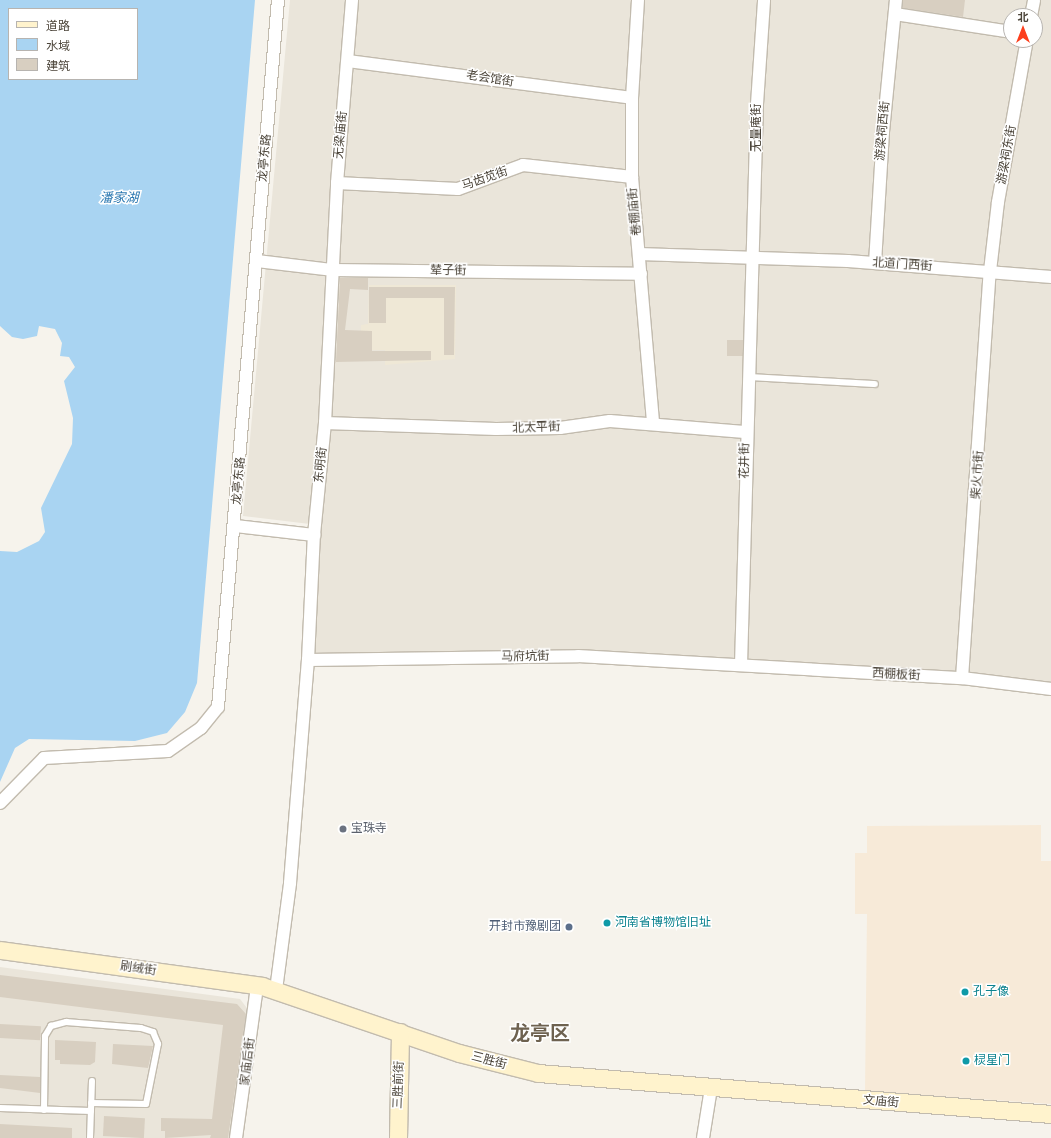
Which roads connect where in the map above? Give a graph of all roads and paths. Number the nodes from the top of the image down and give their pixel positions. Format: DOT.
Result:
graph roads {
  1 [pos="278,0"];
  2 [pos="352,0"];
  3 [pos="638,0"];
  4 [pos="764,0"];
  5 [pos="896,0"];
  6 [pos="895,14"];
  7 [pos="1003,31"];
  8 [pos="1026,48"];
  9 [pos="348,61"];
  10 [pos="632,98"];
  11 [pos="632,177"];
  12 [pos="337,183"];
  13 [pos="639,254"];
  14 [pos="752,256"];
  15 [pos="257,261"];
  16 [pos="875,263"];
  17 [pos="333,270"];
  18 [pos="990,271"];
  19 [pos="641,274"];
  20 [pos="1051,277"];
  21 [pos="748,377"];
  22 [pos="875,384"];
  23 [pos="325,423"];
  24 [pos="653,423"];
  25 [pos="746,432"];
  26 [pos="235,526"];
  27 [pos="314,535"];
  28 [pos="308,660"];
  29 [pos="741,666"];
  30 [pos="962,678"];
  31 [pos="1051,689"];
  32 [pos="0,803"];
  33 [pos="0,950"];
  34 [pos="257,986"];
  35 [pos="276,990"];
  36 [pos="400,1032"];
  37 [pos="92,1081"];
  38 [pos="711,1088"];
  39 [pos="91,1103"];
  40 [pos="0,1108"];
  41 [pos="44,1110"];
  42 [pos="91,1112"];
  43 [pos="1051,1114"];
  44 [pos="90,1138"];
  45 [pos="236,1138"];
  46 [pos="398,1138"];
  47 [pos="703,1138"];
  1 -- 15 [label="street, 龙亭东路"];
  2 -- 9 [label="street, 无梁庙街"];
  3 -- 10 [label="street, 卷棚庙街"];
  4 -- 14 [label="street, 无量庵街"];
  5 -- 6 [label="street, 游梁祠西街"];
  6 -- 7 [label="street"];
  6 -- 16 [label="street, 游梁祠西街"];
  8 -- 18 [label="street, 游梁祠东街"];
  9 -- 10 [label="street, 老会馆街"];
  9 -- 12 [label="street, 无梁庙街"];
  10 -- 11 [label="street, 卷棚庙街"];
  11 -- 12 [label="street, 马齿苋街"];
  11 -- 13 [label="street, 卷棚庙街"];
  12 -- 17 [label="street, 无梁庙街"];
  13 -- 14 [label="street, 北道门西街"];
  13 -- 19 [label="street, 卷棚庙街"];
  14 -- 16 [label="street, 北道门西街"];
  14 -- 21 [label="street, 花井街"];
  15 -- 17 [label="street, 辇子街"];
  15 -- 26 [label="street, 龙亭东路"];
  16 -- 18 [label="street, 北道门西街"];
  17 -- 19 [label="street, 辇子街"];
  17 -- 23 [label="street, 东明街"];
  18 -- 20 [label="street, 北道门西街"];
  18 -- 30 [label="street, 柴火市街"];
  19 -- 24 [label="street, 卷棚庙街"];
  21 -- 22 [label="lane"];
  21 -- 25 [label="street, 花井街"];
  23 -- 24 [label="street, 北太平街"];
  23 -- 27 [label="street, 东明街"];
  24 -- 25 [label="street, 北太平街"];
  25 -- 29 [label="street, 花井街"];
  26 -- 27 [label="street"];
  26 -- 32 [label="street, 龙亭东路"];
  27 -- 28 [label="street, 东明街"];
  28 -- 29 [label="street, 马府坑街"];
  28 -- 35 [label="street, 东明街"];
  29 -- 30 [label="street, 西棚板街"];
  30 -- 31 [label="street, 西棚板街"];
  33 -- 34 [label="street, 刷绒街"];
  34 -- 35 [label="street, 刷绒街"];
  34 -- 45 [label="street, 家庙后街"];
  35 -- 36 [label="street, 三胜街"];
  36 -- 38 [label="street, 三胜街"];
  36 -- 46 [label="street, 三胜前街"];
  37 -- 39 [label="lane"];
  38 -- 43 [label="street, 文庙街"];
  38 -- 47 [label="street"];
  39 -- 41 [label="lane"];
  39 -- 42 [label="lane"];
  40 -- 41 [label="lane"];
  41 -- 42 [label="lane"];
  42 -- 44 [label="lane"];
}
